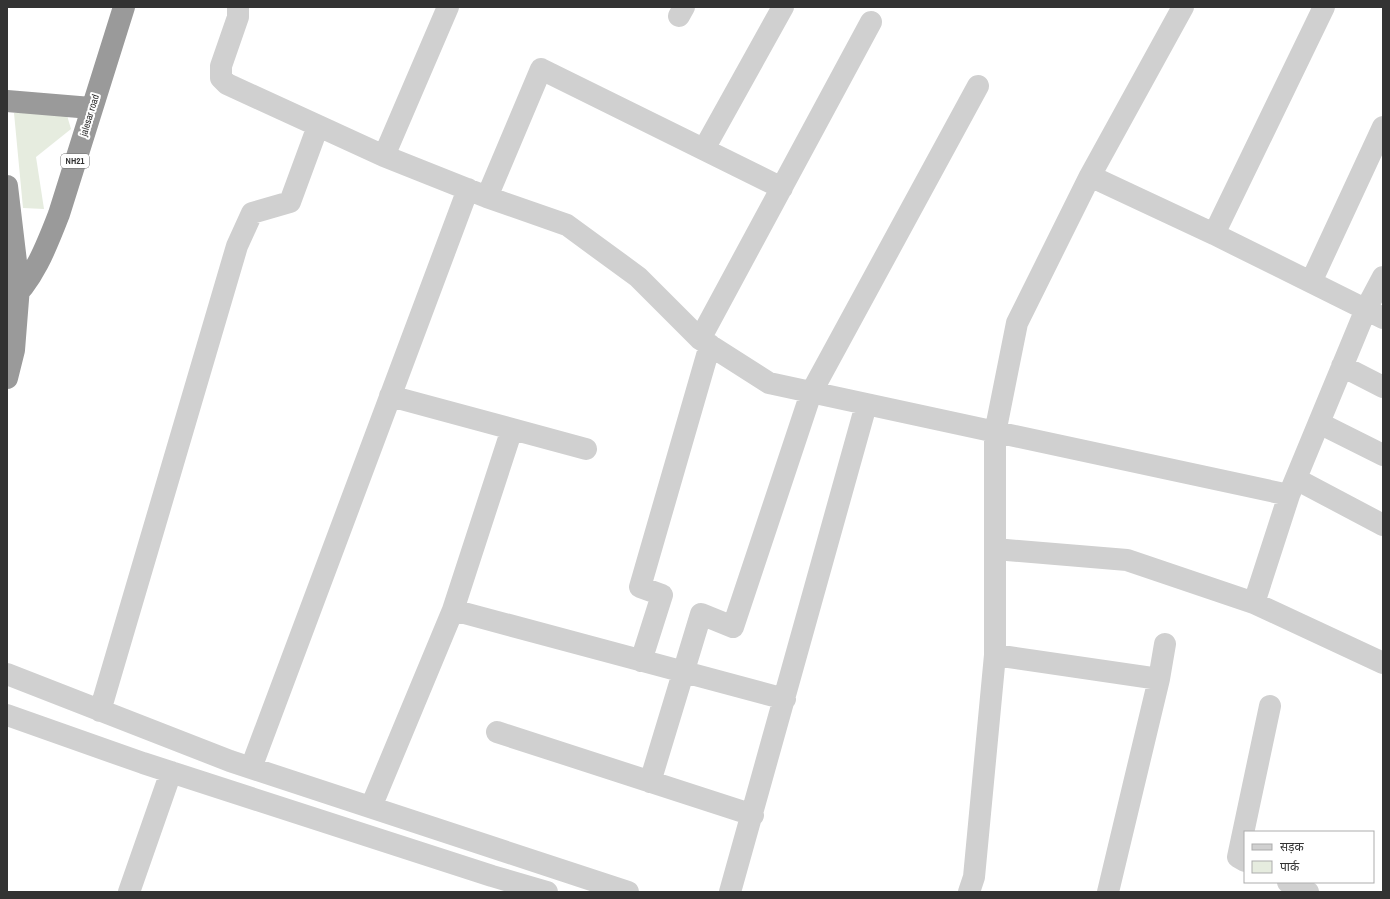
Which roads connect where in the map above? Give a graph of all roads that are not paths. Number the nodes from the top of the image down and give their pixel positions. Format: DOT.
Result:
graph roads {
  1 [pos="124,7"];
  2 [pos="238,7"];
  3 [pos="448,7"];
  4 [pos="783,7"];
  5 [pos="1182,7"];
  6 [pos="1324,7"];
  7 [pos="871,22"];
  8 [pos="978,86"];
  9 [pos="7,101"];
  10 [pos="92,108"];
  11 [pos="318,126"];
  12 [pos="1383,127"];
  13 [pos="704,149"];
  14 [pos="384,156"];
  15 [pos="1090,176"];
  16 [pos="7,186"];
  17 [pos="782,188"];
  18 [pos="478,193"];
  19 [pos="1214,234"];
  20 [pos="1383,277"];
  21 [pos="1310,282"];
  22 [pos="13,299"];
  23 [pos="1374,313"];
  24 [pos="705,342"];
  25 [pos="1342,366"];
  26 [pos="7,378"];
  27 [pos="1383,387"];
  28 [pos="811,393"];
  29 [pos="390,396"];
  30 [pos="866,405"];
  31 [pos="1319,423"];
  32 [pos="512,429"];
  33 [pos="995,433"];
  34 [pos="586,449"];
  35 [pos="1383,455"];
  36 [pos="1293,487"];
  37 [pos="1383,525"];
  38 [pos="995,549"];
  39 [pos="1254,603"];
  40 [pos="453,610"];
  41 [pos="1165,644"];
  42 [pos="995,655"];
  43 [pos="642,661"];
  44 [pos="1383,663"];
  45 [pos="684,672"];
  46 [pos="7,674"];
  47 [pos="1159,679"];
  48 [pos="785,699"];
  49 [pos="1270,706"];
  50 [pos="100,711"];
  51 [pos="7,715"];
  52 [pos="497,732"];
  53 [pos="251,768"];
  54 [pos="170,772"];
  55 [pos="650,782"];
  56 [pos="371,807"];
  57 [pos="753,815"];
  58 [pos="1244,860"];
  59 [pos="1290,883"];
  60 [pos="489,884"];
  61 [pos="130,892"];
  62 [pos="547,892"];
  63 [pos="628,892"];
  64 [pos="730,892"];
  65 [pos="969,892"];
  66 [pos="1108,892"];
  67 [pos="1308,892"];
  1 -- 10 [label="highway, jalesar road / NH21"];
  2 -- 11 [label="street"];
  3 -- 14 [label="street"];
  4 -- 13 [label="street"];
  5 -- 15 [label="street"];
  6 -- 19 [label="street"];
  7 -- 17 [label="street"];
  8 -- 28 [label="street"];
  9 -- 10 [label="highway"];
  10 -- 22 [label="highway, jalesar road / NH21"];
  11 -- 14 [label="street"];
  11 -- 50 [label="street"];
  12 -- 21 [label="street"];
  13 -- 17 [label="street"];
  13 -- 18 [label="street"];
  14 -- 18 [label="street"];
  15 -- 19 [label="street"];
  15 -- 33 [label="street"];
  16 -- 22 [label="highway"];
  17 -- 24 [label="street"];
  18 -- 24 [label="street"];
  18 -- 29 [label="street"];
  19 -- 21 [label="street"];
  20 -- 23 [label="street"];
  21 -- 23 [label="street"];
  22 -- 26 [label="highway"];
  23 -- 25 [label="street"];
  24 -- 28 [label="street"];
  24 -- 43 [label="street"];
  25 -- 27 [label="street"];
  25 -- 31 [label="street"];
  28 -- 30 [label="street"];
  28 -- 45 [label="street"];
  29 -- 32 [label="street"];
  29 -- 53 [label="street"];
  30 -- 33 [label="street"];
  30 -- 48 [label="street"];
  31 -- 35 [label="street"];
  31 -- 36 [label="street"];
  32 -- 34 [label="street"];
  32 -- 40 [label="street"];
  33 -- 36 [label="street"];
  33 -- 38 [label="street"];
  36 -- 37 [label="street"];
  36 -- 39 [label="street"];
  38 -- 39 [label="street"];
  38 -- 42 [label="street"];
  39 -- 44 [label="street"];
  40 -- 43 [label="street"];
  40 -- 56 [label="street"];
  41 -- 47 [label="street"];
  42 -- 47 [label="street"];
  42 -- 65 [label="street"];
  43 -- 45 [label="street"];
  45 -- 48 [label="street"];
  45 -- 55 [label="street"];
  46 -- 50 [label="street"];
  47 -- 66 [label="street"];
  48 -- 57 [label="street"];
  49 -- 58 [label="street"];
  50 -- 53 [label="street"];
  51 -- 54 [label="street"];
  52 -- 55 [label="street"];
  53 -- 56 [label="street"];
  54 -- 60 [label="street"];
  54 -- 61 [label="street"];
  55 -- 57 [label="street"];
  56 -- 63 [label="street"];
  57 -- 64 [label="street"];
  59 -- 67 [label="street"];
  60 -- 62 [label="street"];
}
